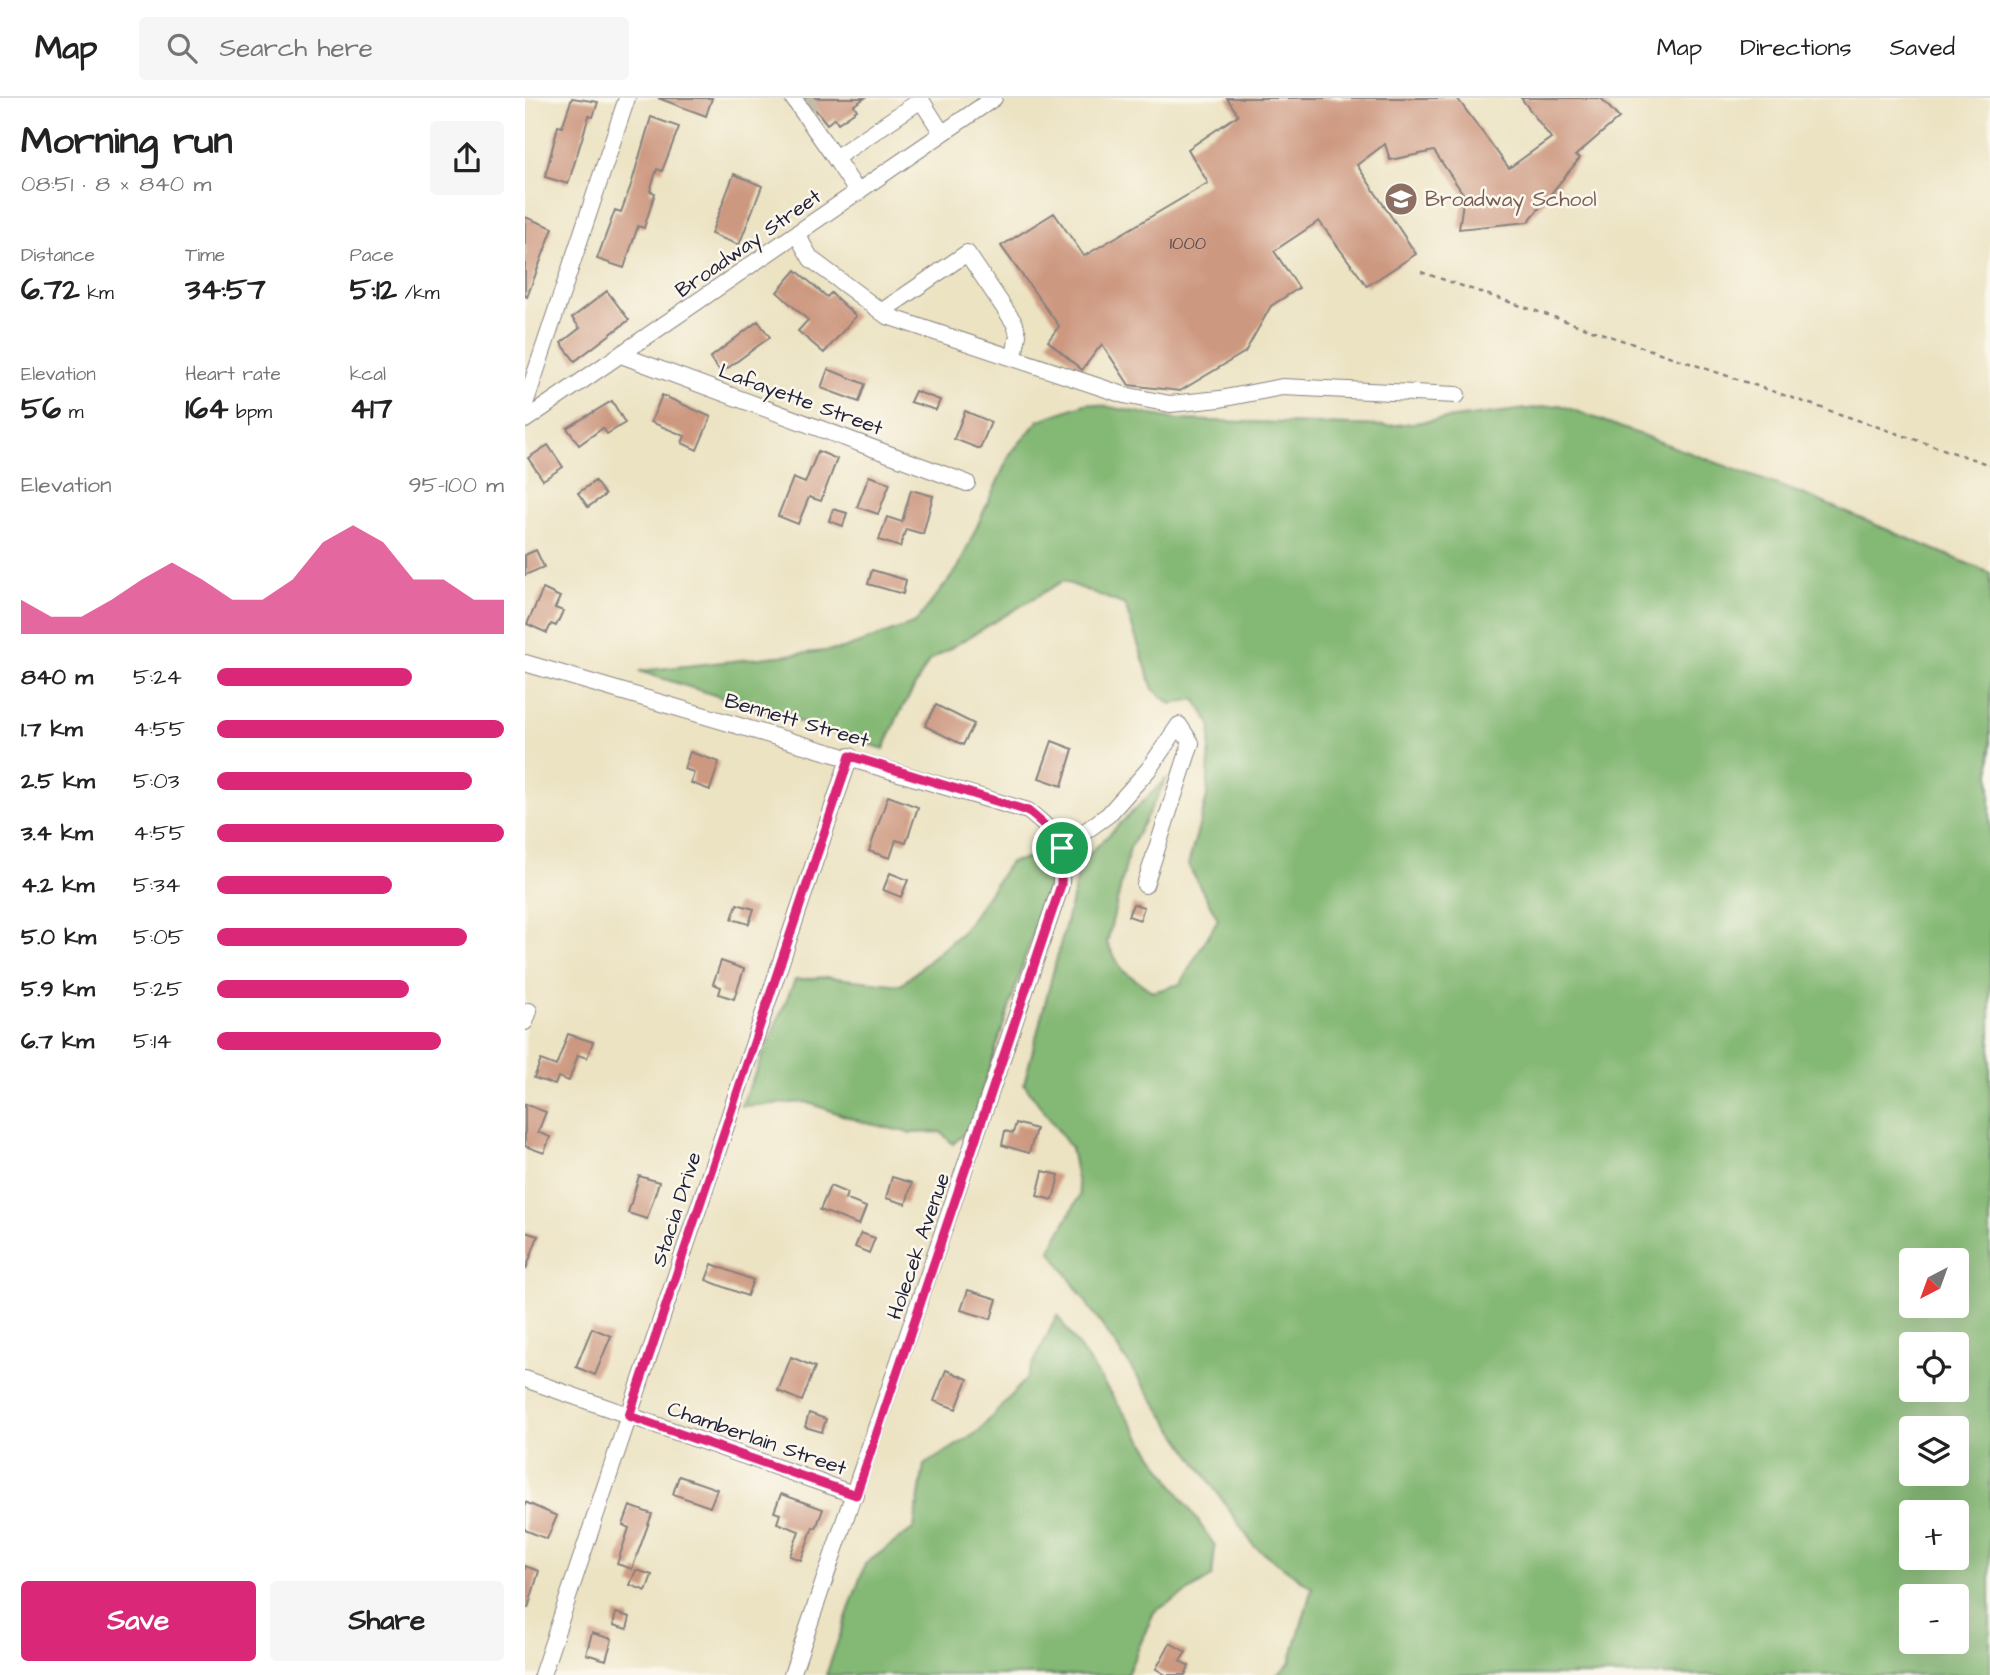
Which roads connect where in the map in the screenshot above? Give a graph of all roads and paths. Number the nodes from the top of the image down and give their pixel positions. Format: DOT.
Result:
graph roads {
  1 [pos="627,98"];
  2 [pos="793,98"];
  3 [pos="993,98"];
  4 [pos="921,99"];
  5 [pos="807,102"];
  6 [pos="942,133"];
  7 [pos="821,140"];
  8 [pos="835,158"];
  9 [pos="858,193"];
  10 [pos="797,235"];
  11 [pos="1421,272"];
  12 [pos="881,312"];
  13 [pos="621,355"];
  14 [pos="1014,358"];
  15 [pos="1457,395"];
  16 [pos="525,404"];
  17 [pos="525,420"];
  18 [pos="1990,465"];
  19 [pos="967,483"];
  20 [pos="525,663"];
  21 [pos="850,756"];
  22 [pos="1062,848"];
  23 [pos="1145,886"];
  24 [pos="525,1379"];
  25 [pos="629,1416"];
  26 [pos="856,1495"];
  27 [pos="543,1675"];
  28 [pos="792,1675"];
  1 -- 16 [label="street"];
  2 -- 7 [label="street"];
  3 -- 6 [label="street, Broadway Street"];
  4 -- 6 [label="street"];
  4 -- 8 [label="street"];
  5 -- 7 [label="street"];
  6 -- 9 [label="street, Broadway Street"];
  7 -- 8 [label="street"];
  8 -- 9 [label="street"];
  9 -- 10 [label="street, Broadway Street"];
  10 -- 12 [label="street"];
  10 -- 13 [label="street, Broadway Street"];
  11 -- 18 [label="path"];
  12 -- 14 [label="street"];
  12 -- 14 [label="street"];
  13 -- 17 [label="street, Broadway Street"];
  13 -- 19 [label="street, Lafayette Street"];
  14 -- 15 [label="street"];
  20 -- 21 [label="street, Bennett Street"];
  21 -- 22 [label="street, Bennett Street"];
  21 -- 25 [label="street, Stacia Drive"];
  22 -- 23 [label="street"];
  22 -- 26 [label="street, Holecek Avenue"];
  24 -- 25 [label="street, Chamberlain Street"];
  25 -- 26 [label="street, Chamberlain Street"];
  25 -- 27 [label="street, Stacia Drive"];
  26 -- 28 [label="street, Holecek Avenue"];
}
